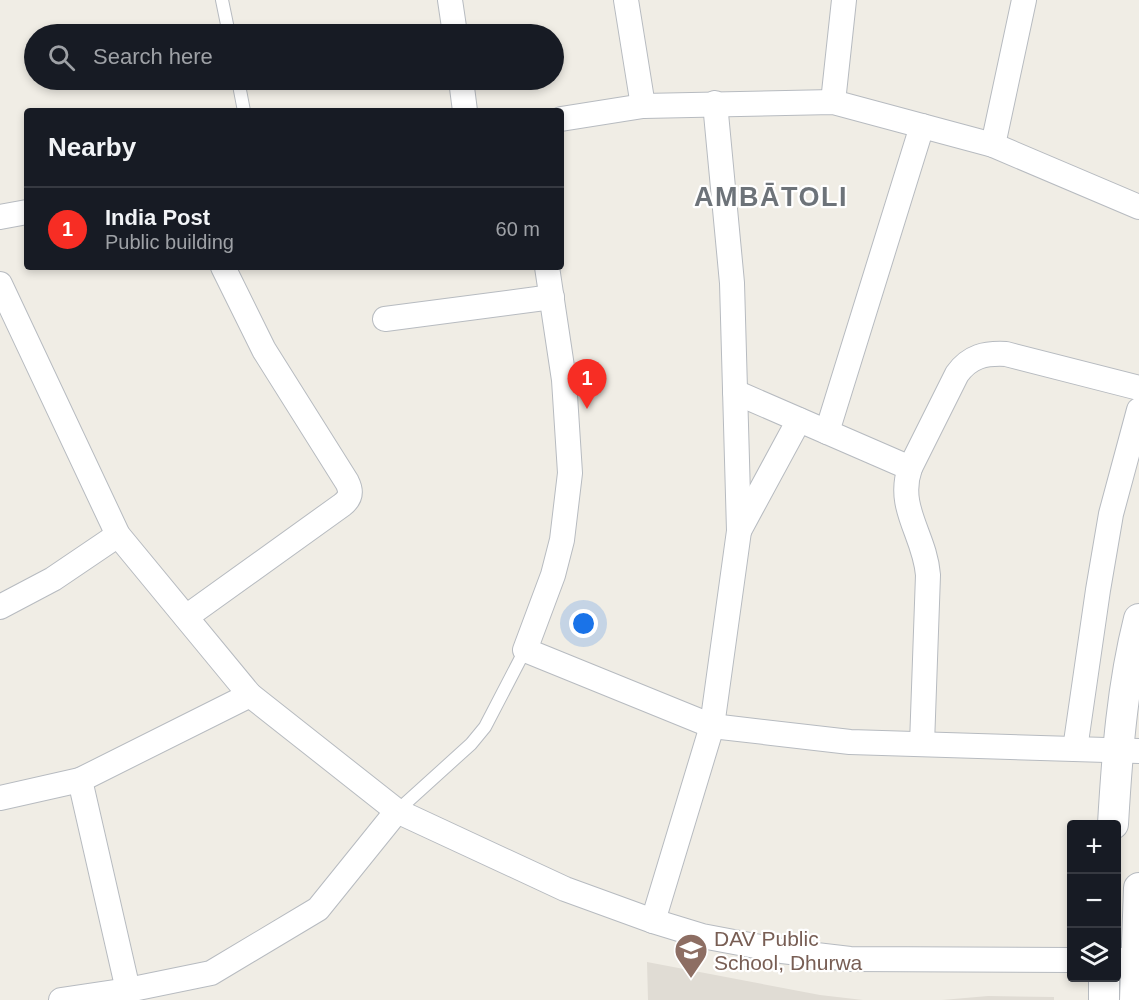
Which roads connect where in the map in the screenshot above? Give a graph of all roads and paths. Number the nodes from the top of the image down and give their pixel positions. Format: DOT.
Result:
graph roads {
  1 [pos="222,0"];
  2 [pos="450,0"];
  3 [pos="626,0"];
  4 [pos="844,0"];
  5 [pos="1024,0"];
  6 [pos="227,24"];
  7 [pos="453,24"];
  8 [pos="240,90"];
  9 [pos="462,90"];
  10 [pos="833,102"];
  11 [pos="715,103"];
  12 [pos="643,106"];
  13 [pos="243,108"];
  14 [pos="465,108"];
  15 [pos="564,119"];
  16 [pos="922,126"];
  17 [pos="993,145"];
  18 [pos="1139,207"];
  19 [pos="24,213"];
  20 [pos="0,217"];
  21 [pos="224,270"];
  22 [pos="548,270"];
  23 [pos="0,284"];
  24 [pos="552,297"];
  25 [pos="385,320"];
  26 [pos="1139,388"];
  27 [pos="735,392"];
  28 [pos="1139,410"];
  29 [pos="799,420"];
  30 [pos="827,432"];
  31 [pos="910,468"];
  32 [pos="739,531"];
  33 [pos="118,534"];
  34 [pos="0,607"];
  35 [pos="186,617"];
  36 [pos="1139,619"];
  37 [pos="525,650"];
  38 [pos="250,695"];
  39 [pos="712,726"];
  40 [pos="922,744"];
  41 [pos="1075,749"];
  42 [pos="1128,751"];
  43 [pos="80,780"];
  44 [pos="0,798"];
  45 [pos="397,811"];
  46 [pos="1114,820"];
  47 [pos="1139,888"];
  48 [pos="653,921"];
  49 [pos="1067,960"];
  50 [pos="1126,960"];
  51 [pos="1104,982"];
  52 [pos="128,990"];
  53 [pos="61,1000"];
  54 [pos="1104,1000"];
  55 [pos="1135,1000"];
  1 -- 6 [label="lane"];
  2 -- 7 [label="street"];
  3 -- 12 [label="street"];
  4 -- 10 [label="street"];
  5 -- 17 [label="street"];
  8 -- 13 [label="lane"];
  9 -- 14 [label="street"];
  10 -- 11 [label="street"];
  10 -- 16 [label="street"];
  11 -- 12 [label="street"];
  11 -- 27 [label="street"];
  12 -- 15 [label="street"];
  16 -- 17 [label="street"];
  16 -- 30 [label="street"];
  17 -- 18 [label="street"];
  19 -- 20 [label="street"];
  21 -- 35 [label="street"];
  22 -- 24 [label="street"];
  23 -- 33 [label="street"];
  24 -- 25 [label="street"];
  24 -- 37 [label="street"];
  26 -- 31 [label="street"];
  27 -- 29 [label="street"];
  27 -- 32 [label="street"];
  28 -- 41 [label="street"];
  29 -- 30 [label="street"];
  29 -- 32 [label="street"];
  30 -- 31 [label="street"];
  31 -- 40 [label="street"];
  32 -- 39 [label="street"];
  33 -- 34 [label="street"];
  33 -- 35 [label="street"];
  35 -- 38 [label="street"];
  36 -- 42 [label="street"];
  37 -- 39 [label="street"];
  37 -- 45 [label="lane"];
  38 -- 43 [label="street"];
  38 -- 45 [label="street"];
  39 -- 40 [label="street"];
  39 -- 48 [label="street"];
  40 -- 41 [label="street"];
  41 -- 42 [label="street"];
  42 -- 46 [label="street"];
  43 -- 44 [label="street"];
  43 -- 52 [label="street"];
  45 -- 48 [label="street"];
  45 -- 52 [label="street"];
  47 -- 50 [label="street"];
  48 -- 49 [label="street"];
  50 -- 55 [label="street"];
  51 -- 54 [label="street"];
  52 -- 53 [label="street"];
}
